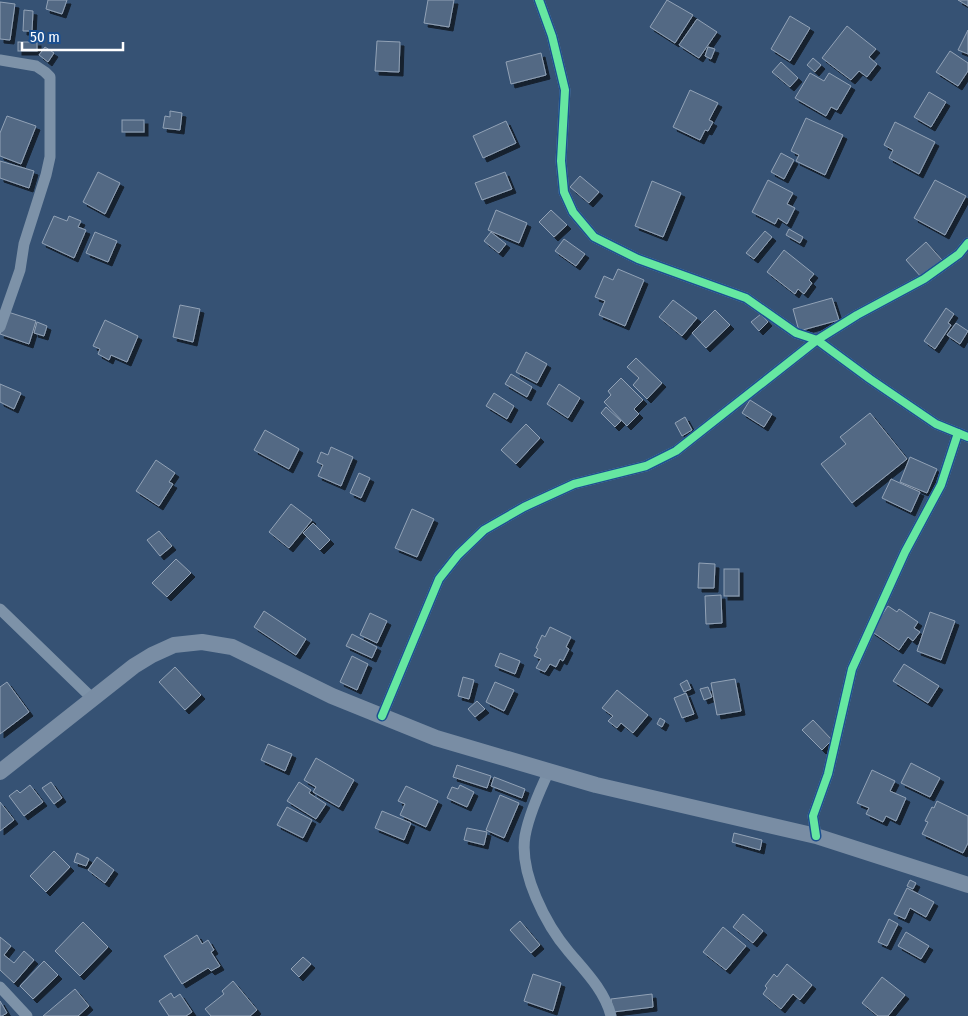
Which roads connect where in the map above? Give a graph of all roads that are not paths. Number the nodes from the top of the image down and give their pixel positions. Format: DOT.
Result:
graph roads {
  1 [pos="539,0"];
  2 [pos="0,60"];
  3 [pos="968,243"];
  4 [pos="0,327"];
  5 [pos="817,340"];
  6 [pos="963,435"];
  7 [pos="0,609"];
  8 [pos="93,699"];
  9 [pos="382,716"];
  10 [pos="549,771"];
  11 [pos="0,772"];
  12 [pos="816,836"];
  13 [pos="968,885"];
  14 [pos="0,987"];
  15 [pos="27,1016"];
  16 [pos="611,1016"];
  1 -- 5 [label="street"];
  2 -- 4 [label="street"];
  3 -- 5 [label="street"];
  5 -- 6 [label="street"];
  5 -- 9 [label="street"];
  6 -- 12 [label="street"];
  7 -- 8 [label="street"];
  8 -- 9 [label="main road"];
  8 -- 11 [label="main road"];
  9 -- 10 [label="main road"];
  10 -- 12 [label="main road"];
  10 -- 16 [label="street"];
  12 -- 13 [label="main road"];
  14 -- 15 [label="street"];
}
